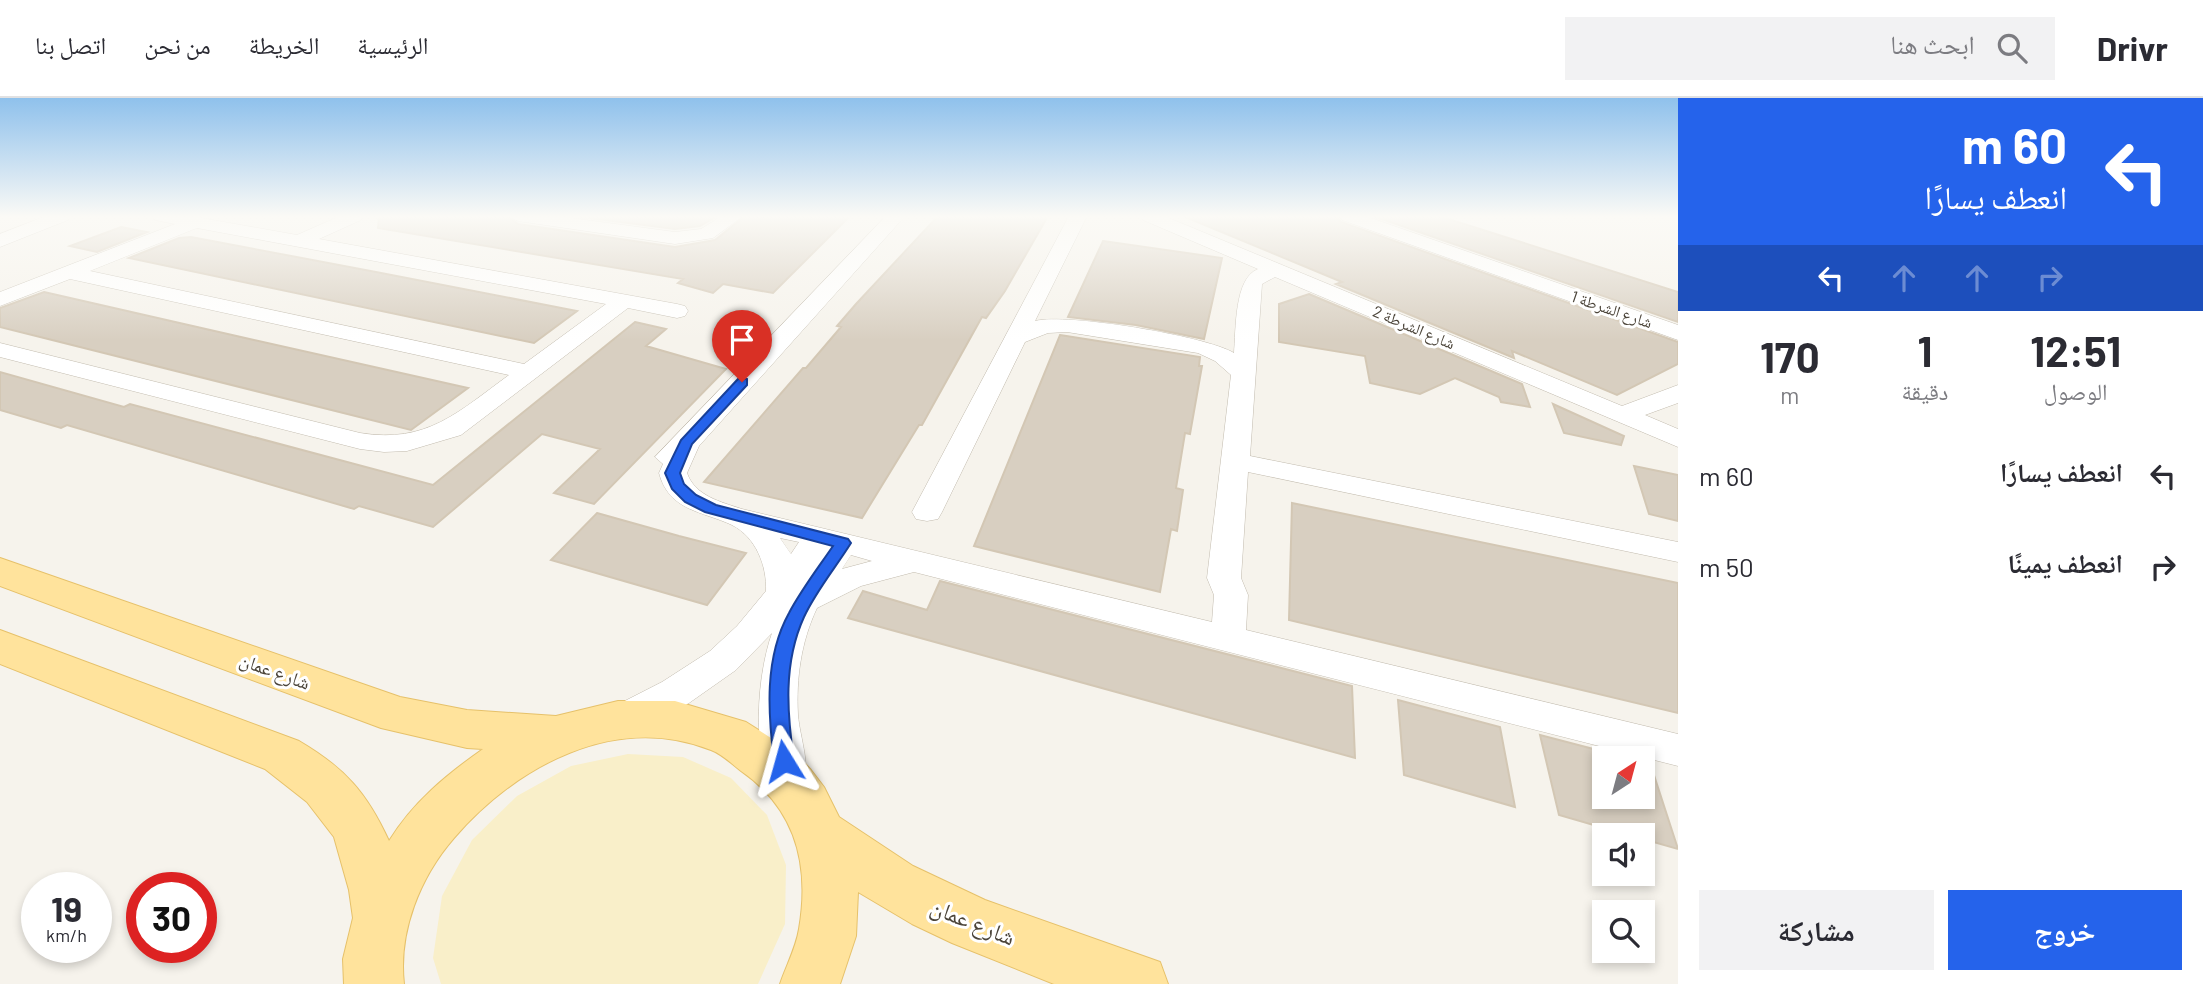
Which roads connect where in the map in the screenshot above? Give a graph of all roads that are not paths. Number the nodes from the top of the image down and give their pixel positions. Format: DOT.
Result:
graph roads {
  1 [pos="108,257"];
  2 [pos="384,257"];
  3 [pos="858,257"];
  4 [pos="1058,257"];
  5 [pos="1239,257"];
  6 [pos="1248,257"];
  7 [pos="1465,257"];
  8 [pos="69,273"];
  9 [pos="1284,273"];
  10 [pos="1253,288"];
  11 [pos="1332,293"];
  12 [pos="0,300"];
  13 [pos="624,301"];
  14 [pos="677,311"];
  15 [pos="1678,333"];
  16 [pos="1017,337"];
  17 [pos="0,350"];
  18 [pos="529,372"];
  19 [pos="1242,372"];
  20 [pos="1652,409"];
  21 [pos="1678,439"];
  22 [pos="1234,461"];
  23 [pos="928,512"];
  24 [pos="739,517"];
  25 [pos="831,540"];
  26 [pos="1678,552"];
  27 [pos="916,561"];
  28 [pos="0,571"];
  29 [pos="794,597"];
  30 [pos="1218,636"];
  31 [pos="0,646"];
  32 [pos="623,719"];
  33 [pos="558,734"];
  34 [pos="1678,750"];
  35 [pos="787,777"];
  36 [pos="821,834"];
  37 [pos="381,918"];
  38 [pos="374,984"];
  39 [pos="810,984"];
  40 [pos="1138,984"];
  1 -- 8 [label="street"];
  2 -- 13 [label="street"];
  3 -- 24 [label="street"];
  4 -- 16 [label="street"];
  5 -- 10 [label="street"];
  6 -- 9 [label="street, شارع الشرطة 2"];
  7 -- 15 [label="street, شارع الشرطة 1"];
  8 -- 12 [label="street"];
  8 -- 18 [label="street"];
  9 -- 10 [label="street"];
  9 -- 11 [label="street, شارع الشرطة 2"];
  10 -- 11 [label="street"];
  10 -- 19 [label="street"];
  11 -- 20 [label="street, شارع الشرطة 2"];
  13 -- 14 [label="street"];
  13 -- 18 [label="street"];
  16 -- 19 [label="street"];
  16 -- 23 [label="street"];
  17 -- 18 [label="street"];
  19 -- 22 [label="street"];
  20 -- 21 [label="street, شارع الشرطة 2"];
  22 -- 26 [label="street"];
  22 -- 30 [label="street"];
  24 -- 25 [label="street"];
  24 -- 29 [label="street"];
  25 -- 27 [label="street"];
  25 -- 29 [label="street"];
  27 -- 29 [label="street"];
  27 -- 30 [label="street"];
  28 -- 33 [label="main road, شارع عمان"];
  29 -- 32 [label="street"];
  29 -- 35 [label="street"];
  30 -- 34 [label="street"];
  31 -- 37 [label="main road"];
  32 -- 33 [label="main road"];
  32 -- 35 [label="main road"];
  33 -- 37 [label="main road"];
  35 -- 36 [label="main road"];
  36 -- 39 [label="main road"];
  36 -- 40 [label="main road, شارع عمان"];
  37 -- 38 [label="main road"];
}
